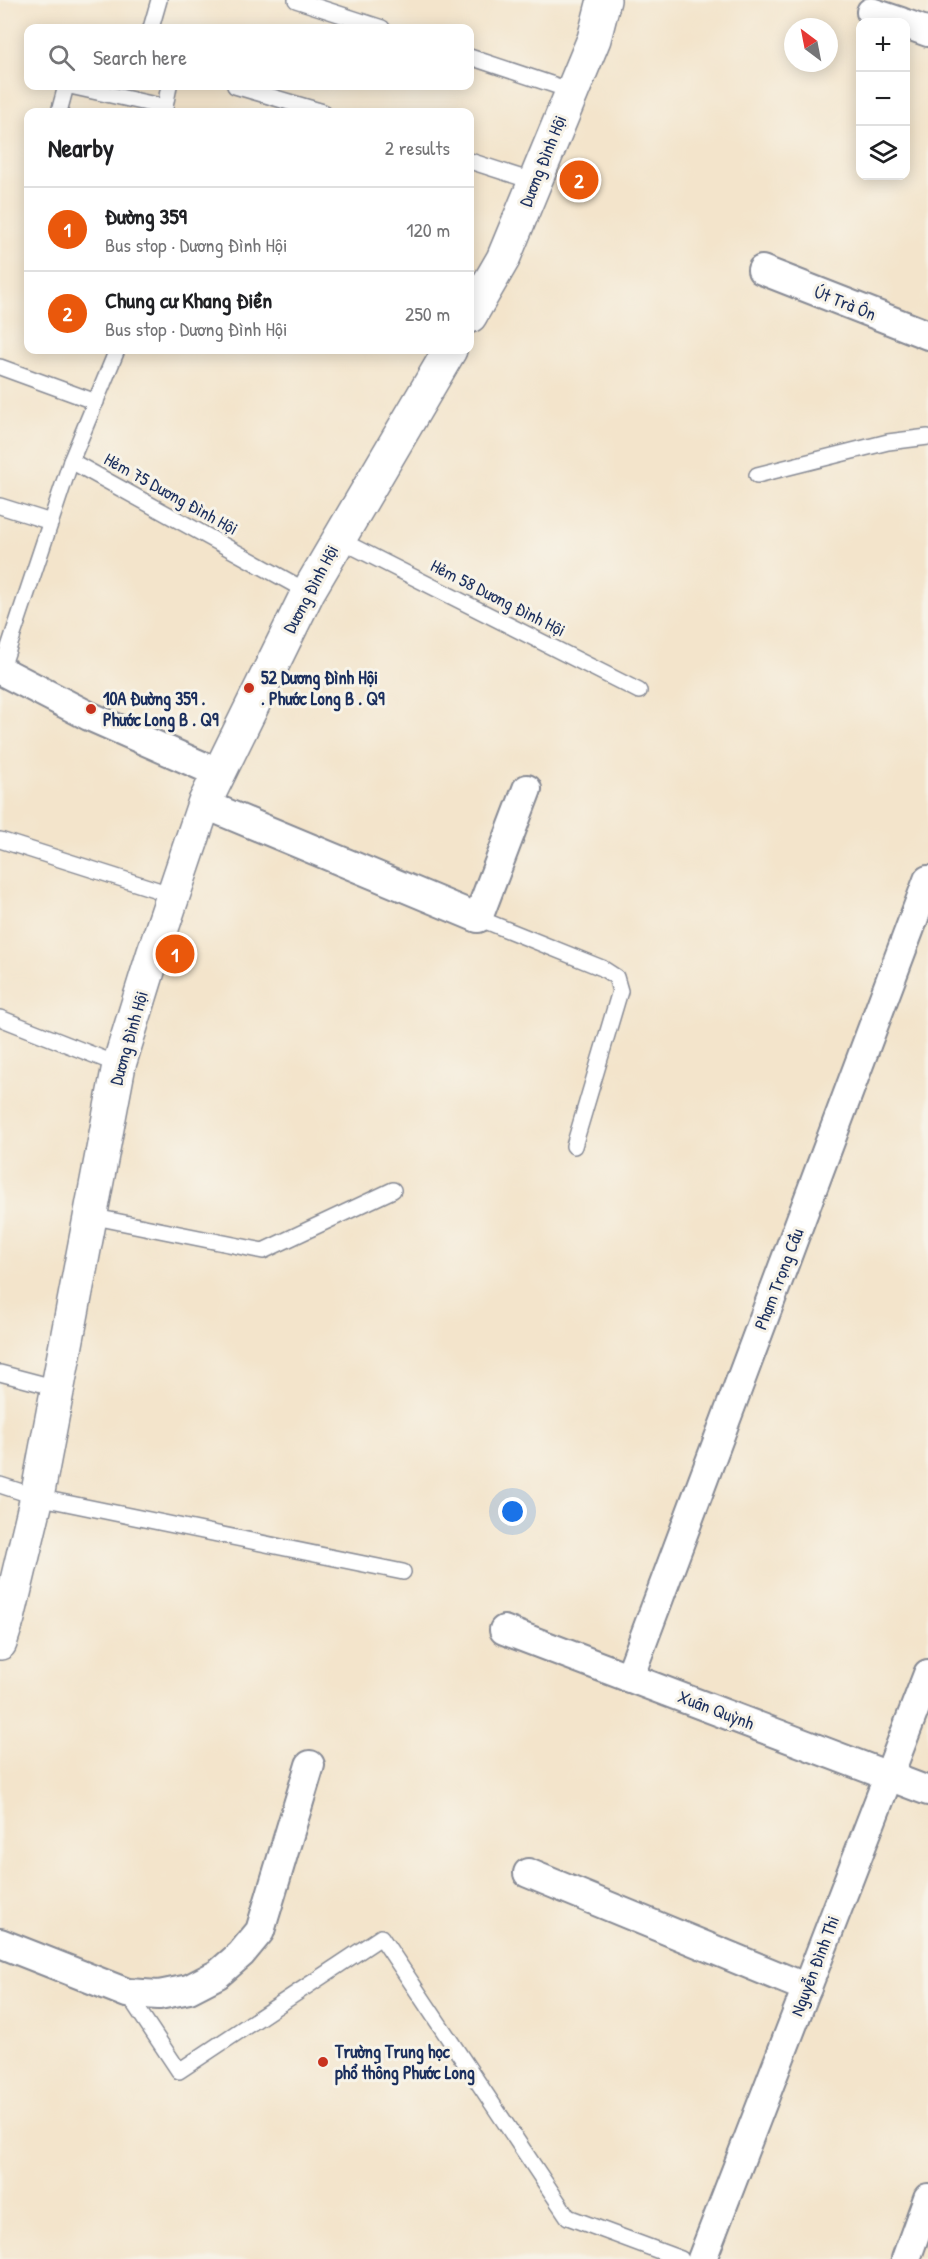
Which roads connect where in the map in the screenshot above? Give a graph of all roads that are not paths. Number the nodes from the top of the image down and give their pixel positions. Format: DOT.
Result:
graph roads {
  1 [pos="159,0"];
  2 [pos="296,0"];
  3 [pos="604,0"];
  4 [pos="871,12"];
  5 [pos="889,18"];
  6 [pos="152,24"];
  7 [pos="370,24"];
  8 [pos="910,25"];
  9 [pos="928,32"];
  10 [pos="474,58"];
  11 [pos="65,90"];
  12 [pos="86,90"];
  13 [pos="168,90"];
  14 [pos="249,90"];
  15 [pos="572,91"];
  16 [pos="60,108"];
  17 [pos="157,108"];
  18 [pos="165,108"];
  19 [pos="309,108"];
  20 [pos="474,161"];
  21 [pos="535,183"];
  22 [pos="762,270"];
  23 [pos="474,309"];
  24 [pos="928,335"];
  25 [pos="115,354"];
  26 [pos="448,354"];
  27 [pos="0,367"];
  28 [pos="96,402"];
  29 [pos="928,437"];
  30 [pos="71,461"];
  31 [pos="757,475"];
  32 [pos="0,506"];
  33 [pos="51,522"];
  34 [pos="339,539"];
  35 [pos="308,592"];
  36 [pos="0,670"];
  37 [pos="639,691"];
  38 [pos="218,773"];
  39 [pos="527,789"];
  40 [pos="204,804"];
  41 [pos="0,840"];
  42 [pos="928,880"];
  43 [pos="173,895"];
  44 [pos="478,918"];
  45 [pos="0,1018"];
  46 [pos="119,1065"];
  47 [pos="574,1146"];
  48 [pos="393,1190"];
  49 [pos="90,1216"];
  50 [pos="0,1373"];
  51 [pos="57,1388"];
  52 [pos="0,1485"];
  53 [pos="37,1497"];
  54 [pos="403,1572"];
  55 [pos="3,1625"];
  56 [pos="504,1630"];
  57 [pos="928,1674"];
  58 [pos="629,1677"];
  59 [pos="310,1765"];
  60 [pos="889,1776"];
  61 [pos="928,1791"];
  62 [pos="528,1872"];
  63 [pos="0,1943"];
  64 [pos="807,1988"];
  65 [pos="127,1993"];
  66 [pos="928,2198"];
  67 [pos="681,2259"];
  68 [pos="702,2259"];
  69 [pos="906,2259"];
  1 -- 6 [label="lane"];
  2 -- 7 [label="lane"];
  3 -- 15 [label="street, Dương Đình Hội"];
  4 -- 5 [label="street"];
  8 -- 9 [label="street"];
  10 -- 15 [label="lane"];
  11 -- 16 [label="lane"];
  12 -- 17 [label="lane"];
  13 -- 18 [label="lane"];
  14 -- 19 [label="lane"];
  15 -- 21 [label="street, Dương Đình Hội"];
  20 -- 21 [label="lane"];
  21 -- 23 [label="street, Dương Đình Hội"];
  22 -- 24 [label="street, Út Trà Ôn"];
  25 -- 28 [label="lane"];
  26 -- 34 [label="street, Dương Đình Hội"];
  27 -- 28 [label="lane"];
  28 -- 30 [label="lane"];
  29 -- 31 [label="lane"];
  30 -- 33 [label="lane"];
  30 -- 35 [label="lane, Hẻm 75 Dương Đình Hội"];
  32 -- 33 [label="lane"];
  33 -- 36 [label="lane"];
  34 -- 35 [label="street, Dương Đình Hội"];
  34 -- 37 [label="lane, Hẻm 58 Dương Đình Hội"];
  35 -- 38 [label="street, Dương Đình Hội"];
  36 -- 38 [label="street"];
  38 -- 40 [label="street, Dương Đình Hội"];
  39 -- 44 [label="street"];
  40 -- 43 [label="street, Dương Đình Hội"];
  40 -- 44 [label="street"];
  41 -- 43 [label="lane"];
  42 -- 58 [label="street, Phạm Trọng Cầu"];
  43 -- 46 [label="street, Dương Đình Hội"];
  44 -- 47 [label="lane"];
  45 -- 46 [label="lane"];
  46 -- 49 [label="street, Dương Đình Hội"];
  48 -- 49 [label="lane"];
  49 -- 51 [label="street, Dương Đình Hội"];
  50 -- 51 [label="lane"];
  51 -- 53 [label="street, Dương Đình Hội"];
  52 -- 53 [label="lane"];
  53 -- 54 [label="lane"];
  53 -- 55 [label="street, Dương Đình Hội"];
  56 -- 58 [label="street, Xuân Quỳnh"];
  57 -- 60 [label="street, Nguyễn Đình Thi"];
  58 -- 60 [label="street, Xuân Quỳnh"];
  59 -- 65 [label="street"];
  60 -- 61 [label="street, Xuân Quỳnh"];
  60 -- 64 [label="street, Nguyễn Đình Thi"];
  62 -- 64 [label="street"];
  63 -- 65 [label="street"];
  64 -- 68 [label="street, Nguyễn Đình Thi"];
  65 -- 67 [label="lane"];
  66 -- 69 [label="street"];
}
